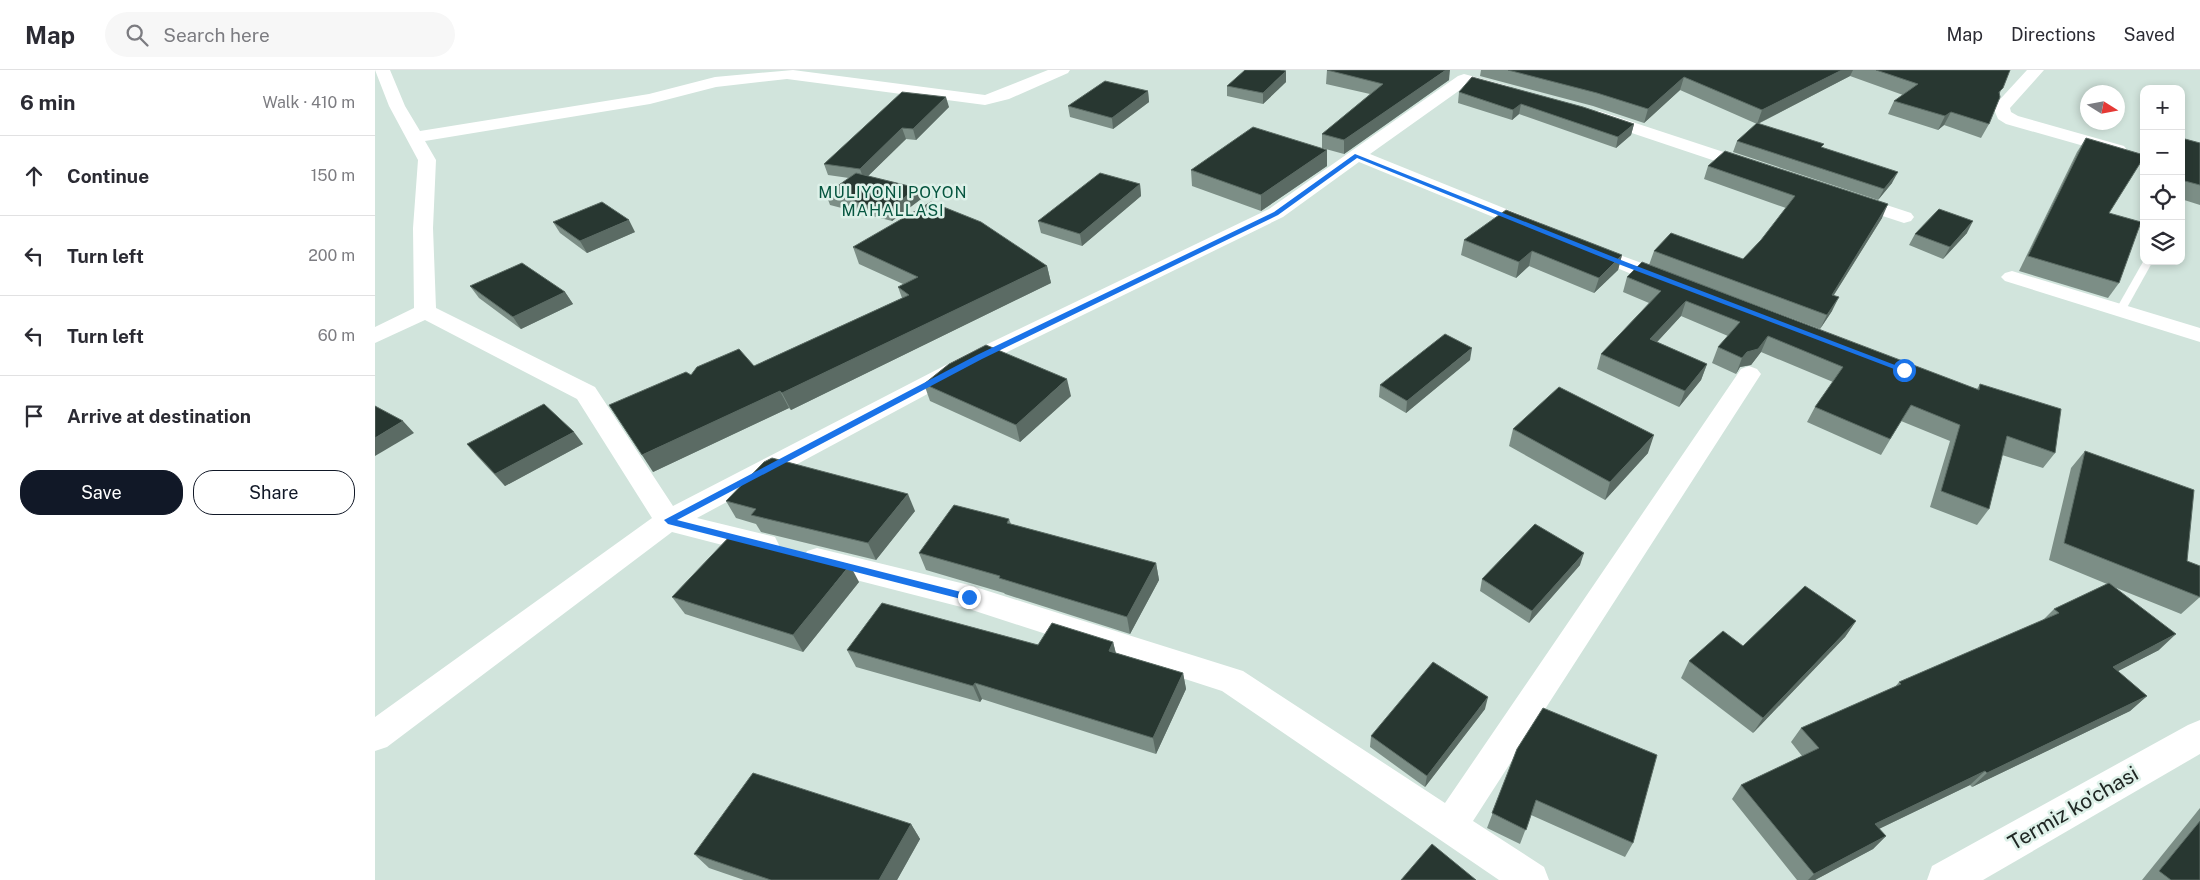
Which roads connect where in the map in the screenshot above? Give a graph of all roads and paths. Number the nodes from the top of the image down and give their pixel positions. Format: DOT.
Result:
graph roads {
  1 [pos="382,70"];
  2 [pos="1062,70"];
  3 [pos="2036,70"];
  4 [pos="1467,74"];
  5 [pos="1521,94"];
  6 [pos="1587,112"];
  7 [pos="417,137"];
  8 [pos="2129,153"];
  9 [pos="1357,156"];
  10 [pos="1771,174"];
  11 [pos="1833,194"];
  12 [pos="1904,217"];
  13 [pos="2146,265"];
  14 [pos="2012,277"];
  15 [pos="1687,288"];
  16 [pos="425,311"];
  17 [pos="2120,311"];
  18 [pos="2200,335"];
  19 [pos="375,336"];
  20 [pos="1749,374"];
  21 [pos="668,520"];
  22 [pos="375,736"];
  23 [pos="2200,736"];
  24 [pos="1450,826"];
  25 [pos="1531,880"];
  26 [pos="1946,880"];
  1 -- 7 [label="street"];
  2 -- 7 [label="street"];
  3 -- 8 [label="street"];
  4 -- 5 [label="street"];
  4 -- 9 [label="street"];
  6 -- 10 [label="street"];
  7 -- 16 [label="street"];
  9 -- 15 [label="street"];
  9 -- 21 [label="street"];
  11 -- 12 [label="street"];
  13 -- 17 [label="lane"];
  14 -- 17 [label="street"];
  16 -- 19 [label="street"];
  16 -- 21 [label="street"];
  17 -- 18 [label="street"];
  20 -- 24 [label="street"];
  21 -- 22 [label="street"];
  21 -- 24 [label="street"];
  23 -- 26 [label="main road, Termiz ko'chasi"];
  24 -- 25 [label="street"];
}
